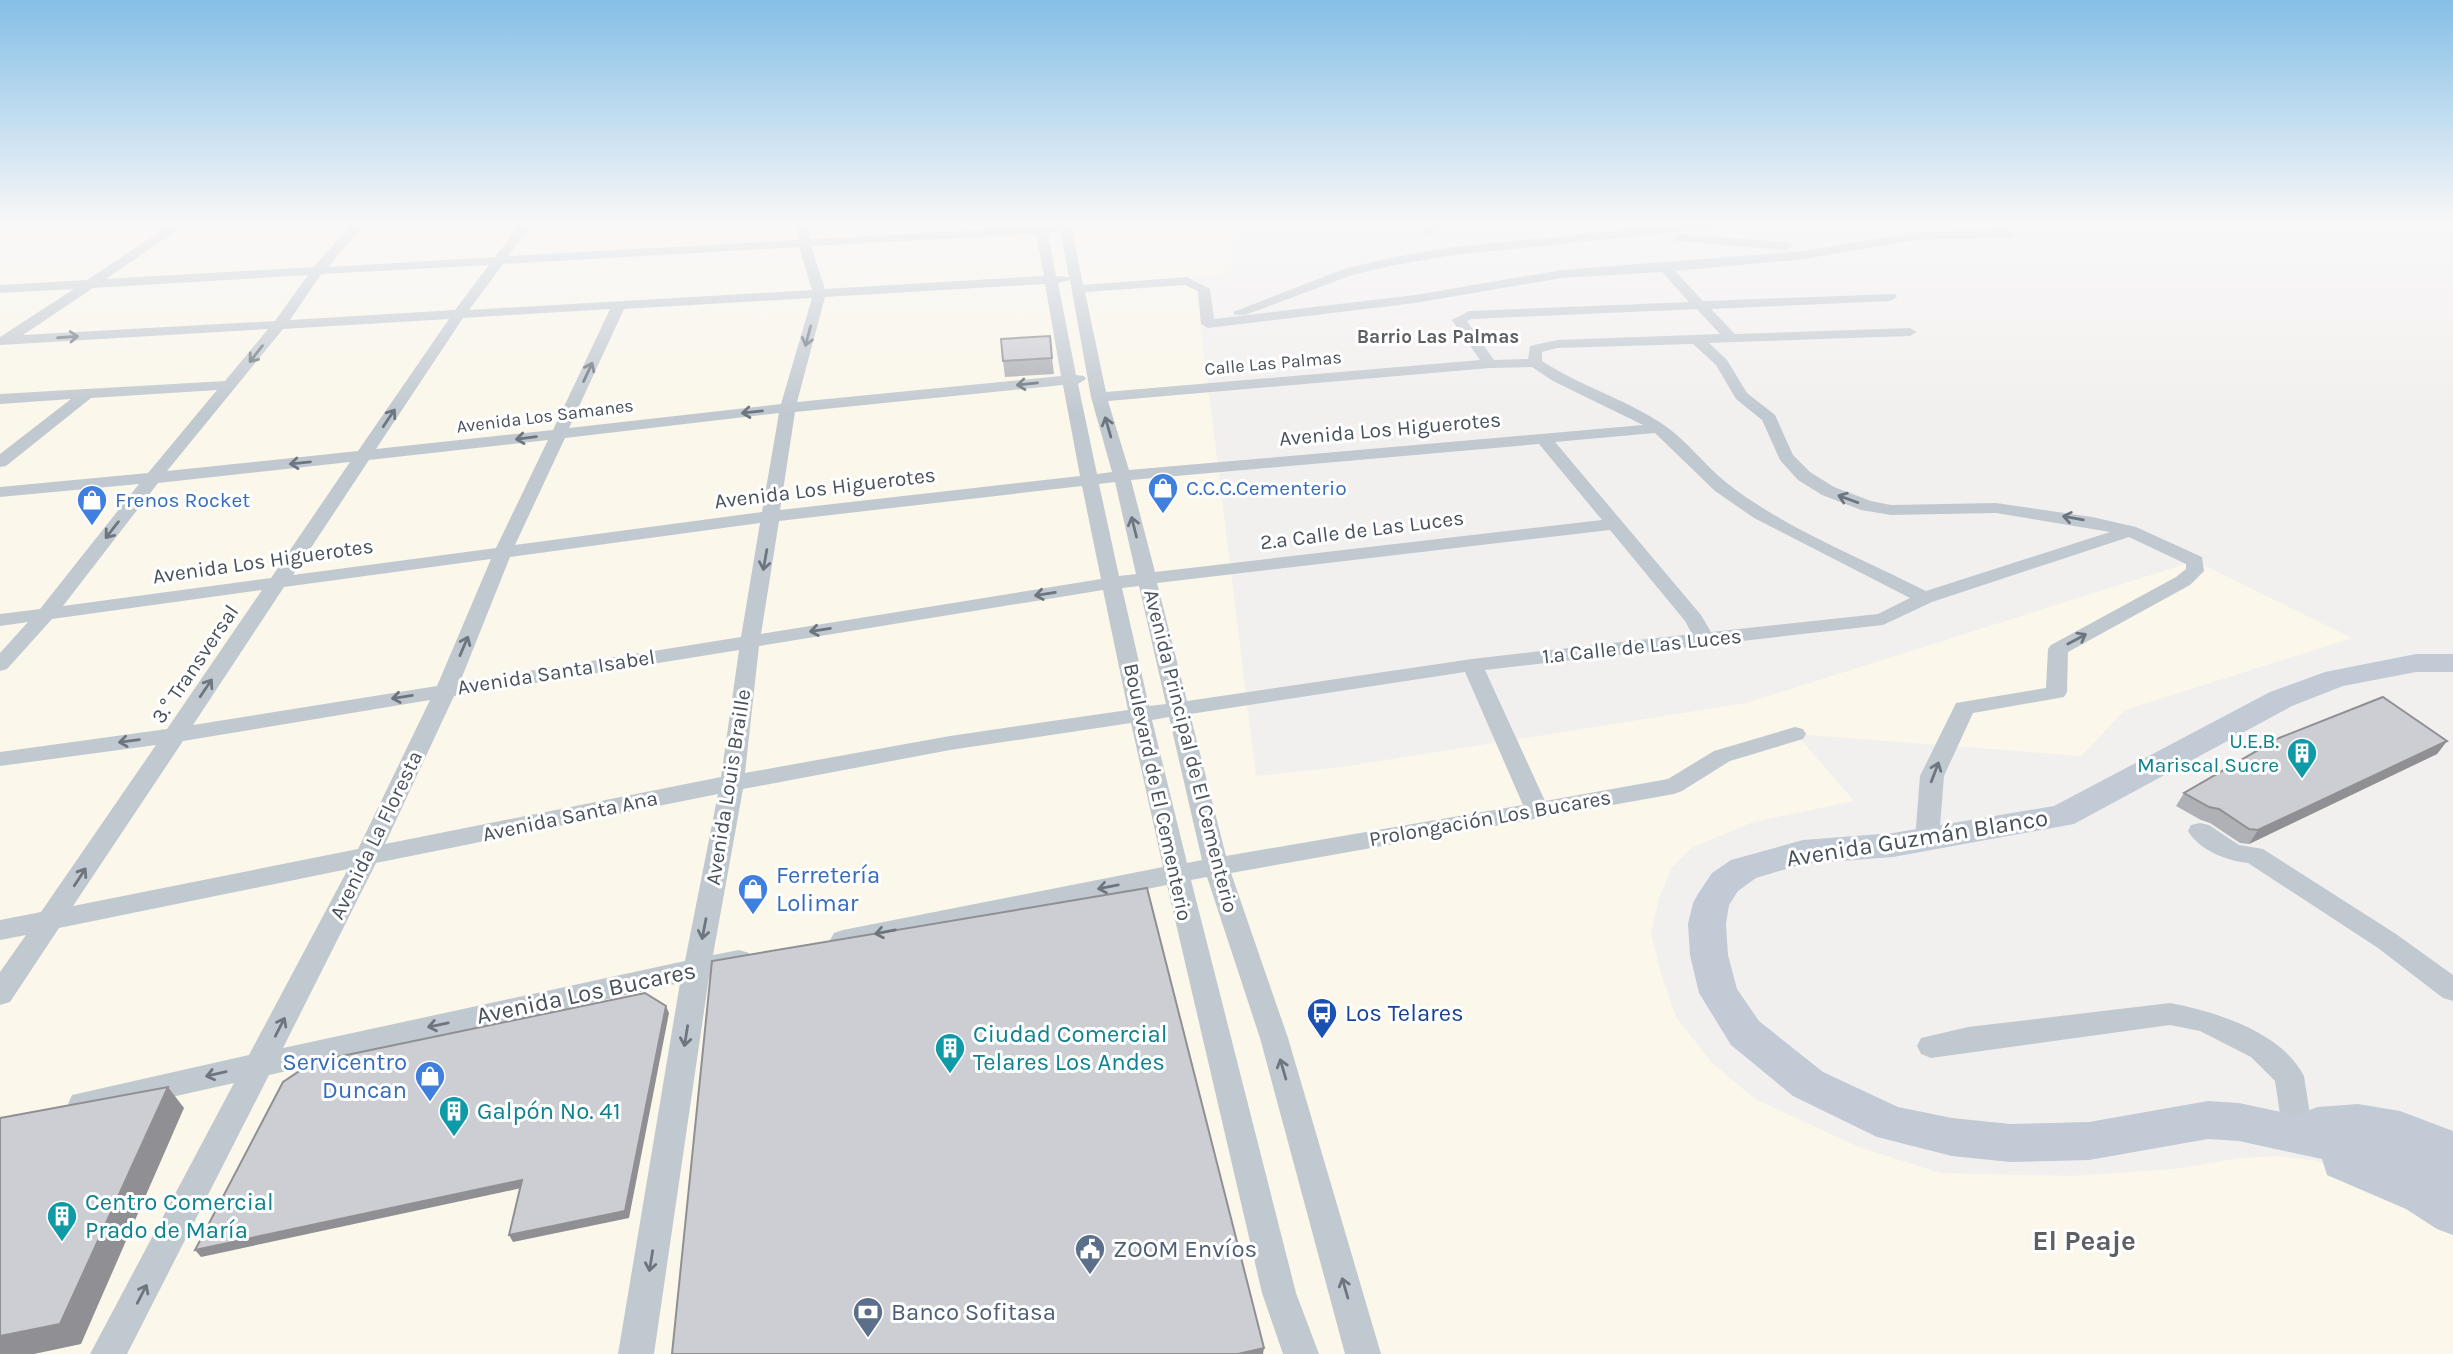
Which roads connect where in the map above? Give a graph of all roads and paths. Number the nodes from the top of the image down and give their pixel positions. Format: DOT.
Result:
graph roads {
  1 [pos="50,286"];
  2 [pos="86,286"];
  3 [pos="307,286"];
  4 [pos="479,286"];
  5 [pos="818,286"];
  6 [pos="942,286"];
  7 [pos="1053,286"];
  8 [pos="1077,286"];
  9 [pos="1197,286"];
  10 [pos="1310,286"];
  11 [pos="1485,286"];
  12 [pos="1683,286"];
  13 [pos="0,289"];
  14 [pos="820,293"];
  15 [pos="1890,297"];
  16 [pos="620,304"];
  17 [pos="1703,307"];
  18 [pos="459,314"];
  19 [pos="280,324"];
  20 [pos="1208,324"];
  21 [pos="1910,332"];
  22 [pos="1732,339"];
  23 [pos="1697,340"];
  24 [pos="2,342"];
  25 [pos="1535,356"];
  26 [pos="1490,364"];
  27 [pos="1095,377"];
  28 [pos="1068,380"];
  29 [pos="232,385"];
  30 [pos="87,394"];
  31 [pos="1099,397"];
  32 [pos="0,399"];
  33 [pos="788,408"];
  34 [pos="1659,428"];
  35 [pos="559,434"];
  36 [pos="1543,438"];
  37 [pos="364,456"];
  38 [pos="0,462"];
  39 [pos="1122,476"];
  40 [pos="152,479"];
  41 [pos="1089,480"];
  42 [pos="0,492"];
  43 [pos="772,516"];
  44 [pos="1616,524"];
  45 [pos="2130,531"];
  46 [pos="503,552"];
  47 [pos="1146,578"];
  48 [pos="278,581"];
  49 [pos="1112,583"];
  50 [pos="1925,598"];
  51 [pos="46,614"];
  52 [pos="0,620"];
  53 [pos="1705,639"];
  54 [pos="750,641"];
  55 [pos="2453,663"];
  56 [pos="0,665"];
  57 [pos="1472,665"];
  58 [pos="446,690"];
  59 [pos="1178,710"];
  60 [pos="1142,716"];
  61 [pos="1795,734"];
  62 [pos="175,735"];
  63 [pos="0,759"];
  64 [pos="732,782"];
  65 [pos="1536,808"];
  66 [pos="2200,831"];
  67 [pos="1927,839"];
  68 [pos="366,858"];
  69 [pos="1216,867"];
  70 [pos="1175,874"];
  71 [pos="52,920"];
  72 [pos="0,930"];
  73 [pos="819,944"];
  74 [pos="765,955"];
  75 [pos="696,969"];
  76 [pos="2453,990"];
  77 [pos="0,994"];
  78 [pos="1931,1046"];
  79 [pos="261,1064"];
  80 [pos="52,1111"];
  81 [pos="2298,1134"];
  82 [pos="2443,1155"];
  83 [pos="2453,1214"];
  84 [pos="108,1354"];
  85 [pos="636,1354"];
  86 [pos="1301,1354"];
  87 [pos="1363,1354"];
  1 -- 13 [label="street"];
  2 -- 24 [label="street"];
  3 -- 19 [label="street"];
  4 -- 18 [label="street, 3.° Transversal"];
  5 -- 14 [label="street"];
  6 -- 14 [label="street"];
  7 -- 28 [label="street, Boulevard de El Cementerio"];
  8 -- 27 [label="street, Avenida Principal de El Cementerio"];
  9 -- 20 [label="street"];
  10 -- 20 [label="street"];
  11 -- 20 [label="street"];
  12 -- 17 [label="street"];
  14 -- 16 [label="street"];
  14 -- 33 [label="street, Avenida Louis Braille, one-way"];
  15 -- 17 [label="street"];
  16 -- 18 [label="street"];
  35 -- 16 [label="street, Avenida La Floresta, one-way"];
  17 -- 22 [label="street"];
  17 -- 26 [label="street"];
  18 -- 19 [label="street"];
  37 -- 18 [label="street, 3.° Transversal, one-way"];
  24 -- 19 [label="street, one-way"];
  19 -- 29 [label="street, one-way"];
  21 -- 22 [label="street, Calle Las Palmas"];
  22 -- 23 [label="street, Calle Las Palmas"];
  23 -- 25 [label="street, Calle Las Palmas"];
  45 -- 23 [label="street, one-way"];
  25 -- 26 [label="street, Calle Las Palmas"];
  25 -- 34 [label="street"];
  26 -- 31 [label="street, Calle Las Palmas"];
  27 -- 28 [label="street, Avenida Los Samanes"];
  27 -- 31 [label="street, Avenida Principal de El Cementerio"];
  28 -- 33 [label="street, Avenida Los Samanes, one-way"];
  28 -- 41 [label="street, Boulevard de El Cementerio"];
  29 -- 30 [label="street"];
  29 -- 40 [label="street"];
  30 -- 32 [label="street"];
  30 -- 38 [label="street"];
  39 -- 31 [label="street, Avenida Principal de El Cementerio, one-way"];
  33 -- 35 [label="street, Avenida Los Samanes, one-way"];
  33 -- 43 [label="street, Avenida Louis Braille"];
  34 -- 36 [label="street, Avenida Los Higuerotes"];
  34 -- 50 [label="street"];
  35 -- 37 [label="street, Avenida Los Samanes, one-way"];
  35 -- 46 [label="street, Avenida La Floresta"];
  36 -- 39 [label="street, Avenida Los Higuerotes"];
  36 -- 44 [label="street"];
  37 -- 40 [label="street, Avenida Los Samanes, one-way"];
  37 -- 48 [label="street, 3.° Transversal"];
  39 -- 41 [label="street, Avenida Los Higuerotes"];
  47 -- 39 [label="street, Avenida Principal de El Cementerio, one-way"];
  40 -- 42 [label="street, Avenida Los Samanes"];
  40 -- 51 [label="street, one-way"];
  41 -- 43 [label="street, Avenida Los Higuerotes"];
  41 -- 49 [label="street, Boulevard de El Cementerio"];
  43 -- 46 [label="street, Avenida Los Higuerotes"];
  43 -- 54 [label="street, Avenida Louis Braille, one-way"];
  44 -- 47 [label="street, 2.ª Calle de Las Luces"];
  44 -- 53 [label="street"];
  45 -- 50 [label="street, 1.ª Calle de Las Luces"];
  67 -- 45 [label="street, one-way"];
  46 -- 48 [label="street, Avenida Los Higuerotes"];
  58 -- 46 [label="street, Avenida La Floresta, one-way"];
  47 -- 49 [label="street, 2.ª Calle de Las Luces"];
  47 -- 59 [label="street, Avenida Principal de El Cementerio"];
  48 -- 51 [label="street, Avenida Los Higuerotes"];
  62 -- 48 [label="street, 3.° Transversal, one-way"];
  49 -- 54 [label="street, Avenida Santa Isabel, one-way"];
  49 -- 60 [label="street, Boulevard de El Cementerio"];
  50 -- 53 [label="street, 1.ª Calle de Las Luces"];
  51 -- 52 [label="street, Avenida Los Higuerotes"];
  51 -- 56 [label="street"];
  53 -- 57 [label="street, 1.ª Calle de Las Luces"];
  54 -- 58 [label="street, Avenida Santa Isabel"];
  54 -- 64 [label="street, Avenida Louis Braille"];
  55 -- 67 [label="street, Avenida Guzmán Blanco"];
  57 -- 59 [label="street, 1.ª Calle de Las Luces"];
  57 -- 65 [label="street"];
  58 -- 62 [label="street, Avenida Santa Isabel, one-way"];
  58 -- 68 [label="street, Avenida La Floresta"];
  59 -- 60 [label="street, 1.ª Calle de Las Luces"];
  59 -- 69 [label="street, Avenida Principal de El Cementerio"];
  60 -- 64 [label="street, Avenida Santa Ana"];
  60 -- 70 [label="street, Boulevard de El Cementerio"];
  61 -- 65 [label="street, Prolongación Los Bucares"];
  62 -- 63 [label="street, Avenida Santa Isabel, one-way"];
  71 -- 62 [label="street, 3.° Transversal, one-way"];
  64 -- 68 [label="street, Avenida Santa Ana"];
  64 -- 75 [label="street, Avenida Louis Braille, one-way"];
  65 -- 69 [label="street, Prolongación Los Bucares"];
  66 -- 76 [label="street"];
  67 -- 81 [label="street, Avenida Guzmán Blanco"];
  68 -- 71 [label="street, Avenida Santa Ana"];
  79 -- 68 [label="street, Avenida La Floresta, one-way"];
  69 -- 70 [label="street, Prolongación Los Bucares"];
  87 -- 69 [label="street, Avenida Principal de El Cementerio, one-way"];
  70 -- 73 [label="street, one-way"];
  70 -- 86 [label="street, Boulevard de El Cementerio"];
  71 -- 72 [label="street, Avenida Santa Ana"];
  71 -- 77 [label="street, 3.° Transversal"];
  74 -- 75 [label="street, Avenida Los Bucares"];
  75 -- 79 [label="street, Avenida Los Bucares, one-way"];
  75 -- 85 [label="street, Avenida Louis Braille, one-way"];
  78 -- 81 [label="street"];
  79 -- 80 [label="street, Avenida Los Bucares, one-way"];
  84 -- 79 [label="street, Avenida La Floresta, one-way"];
  81 -- 82 [label="street"];
  81 -- 83 [label="street, Avenida Guzmán Blanco"];
}
